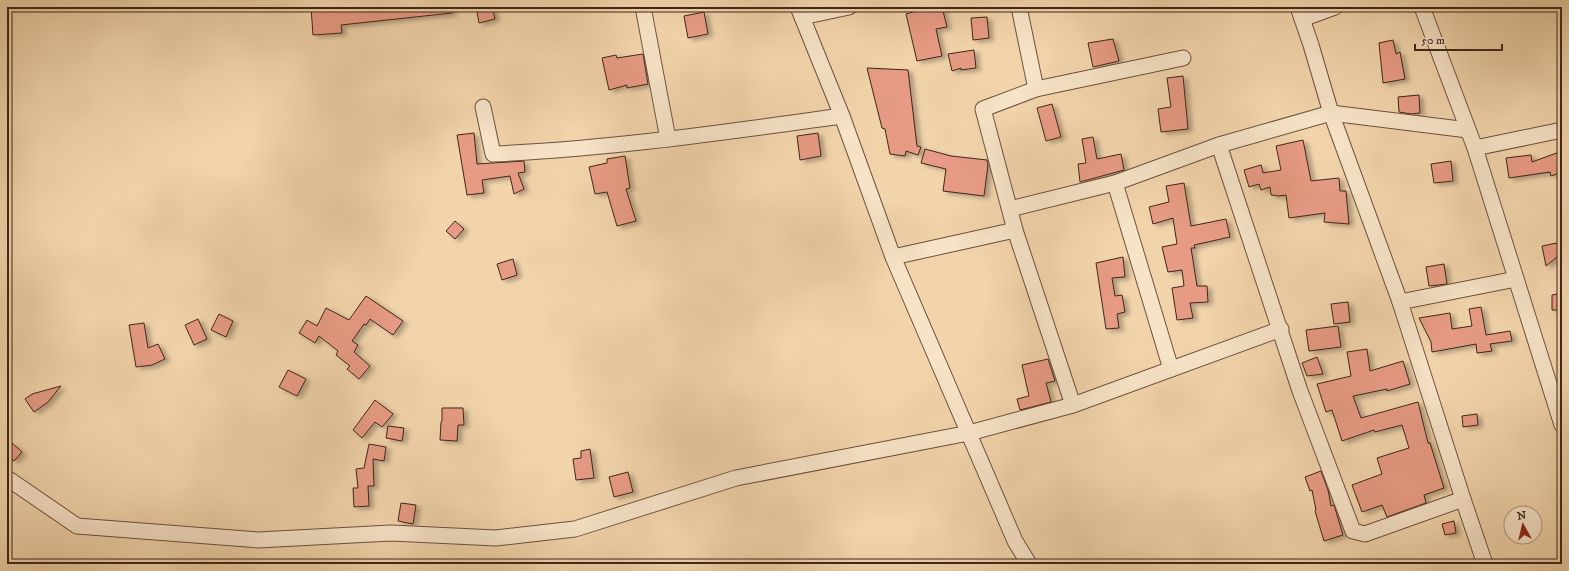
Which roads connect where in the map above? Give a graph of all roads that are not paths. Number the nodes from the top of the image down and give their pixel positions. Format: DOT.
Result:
graph roads {
  1 [pos="644,7"];
  2 [pos="849,7"];
  3 [pos="1019,7"];
  4 [pos="1335,7"];
  5 [pos="1422,7"];
  6 [pos="800,12"];
  7 [pos="1300,13"];
  8 [pos="1183,58"];
  9 [pos="1036,89"];
  10 [pos="483,107"];
  11 [pos="1331,113"];
  12 [pos="842,116"];
  13 [pos="1468,130"];
  14 [pos="1562,130"];
  15 [pos="668,139"];
  16 [pos="1219,145"];
  17 [pos="1475,148"];
  18 [pos="1115,183"];
  19 [pos="1010,209"];
  20 [pos="1015,230"];
  21 [pos="893,257"];
  22 [pos="1516,280"];
  23 [pos="1400,302"];
  24 [pos="1281,330"];
  25 [pos="1171,369"];
  26 [pos="1074,405"];
  27 [pos="1562,425"];
  28 [pos="969,434"];
  29 [pos="7,478"];
  30 [pos="1463,499"];
  31 [pos="1029,564"];
  32 [pos="1485,564"];
  1 -- 15 [label="street"];
  2 -- 6 [label="street"];
  3 -- 9 [label="street"];
  4 -- 7 [label="street"];
  5 -- 13 [label="street"];
  6 -- 12 [label="street"];
  7 -- 11 [label="street"];
  8 -- 9 [label="street"];
  9 -- 19 [label="street"];
  10 -- 15 [label="street"];
  11 -- 13 [label="street"];
  11 -- 16 [label="street"];
  11 -- 23 [label="street"];
  12 -- 15 [label="street"];
  12 -- 21 [label="street"];
  13 -- 17 [label="street"];
  14 -- 17 [label="street"];
  16 -- 18 [label="street"];
  16 -- 24 [label="street"];
  17 -- 22 [label="street"];
  18 -- 19 [label="street"];
  18 -- 25 [label="street"];
  19 -- 20 [label="street"];
  20 -- 21 [label="street"];
  20 -- 26 [label="street"];
  21 -- 28 [label="street"];
  22 -- 23 [label="street"];
  22 -- 27 [label="street"];
  23 -- 30 [label="street"];
  24 -- 25 [label="street"];
  24 -- 30 [label="street"];
  25 -- 26 [label="street"];
  26 -- 28 [label="street"];
  28 -- 29 [label="street"];
  28 -- 31 [label="street"];
  30 -- 32 [label="street"];
}
